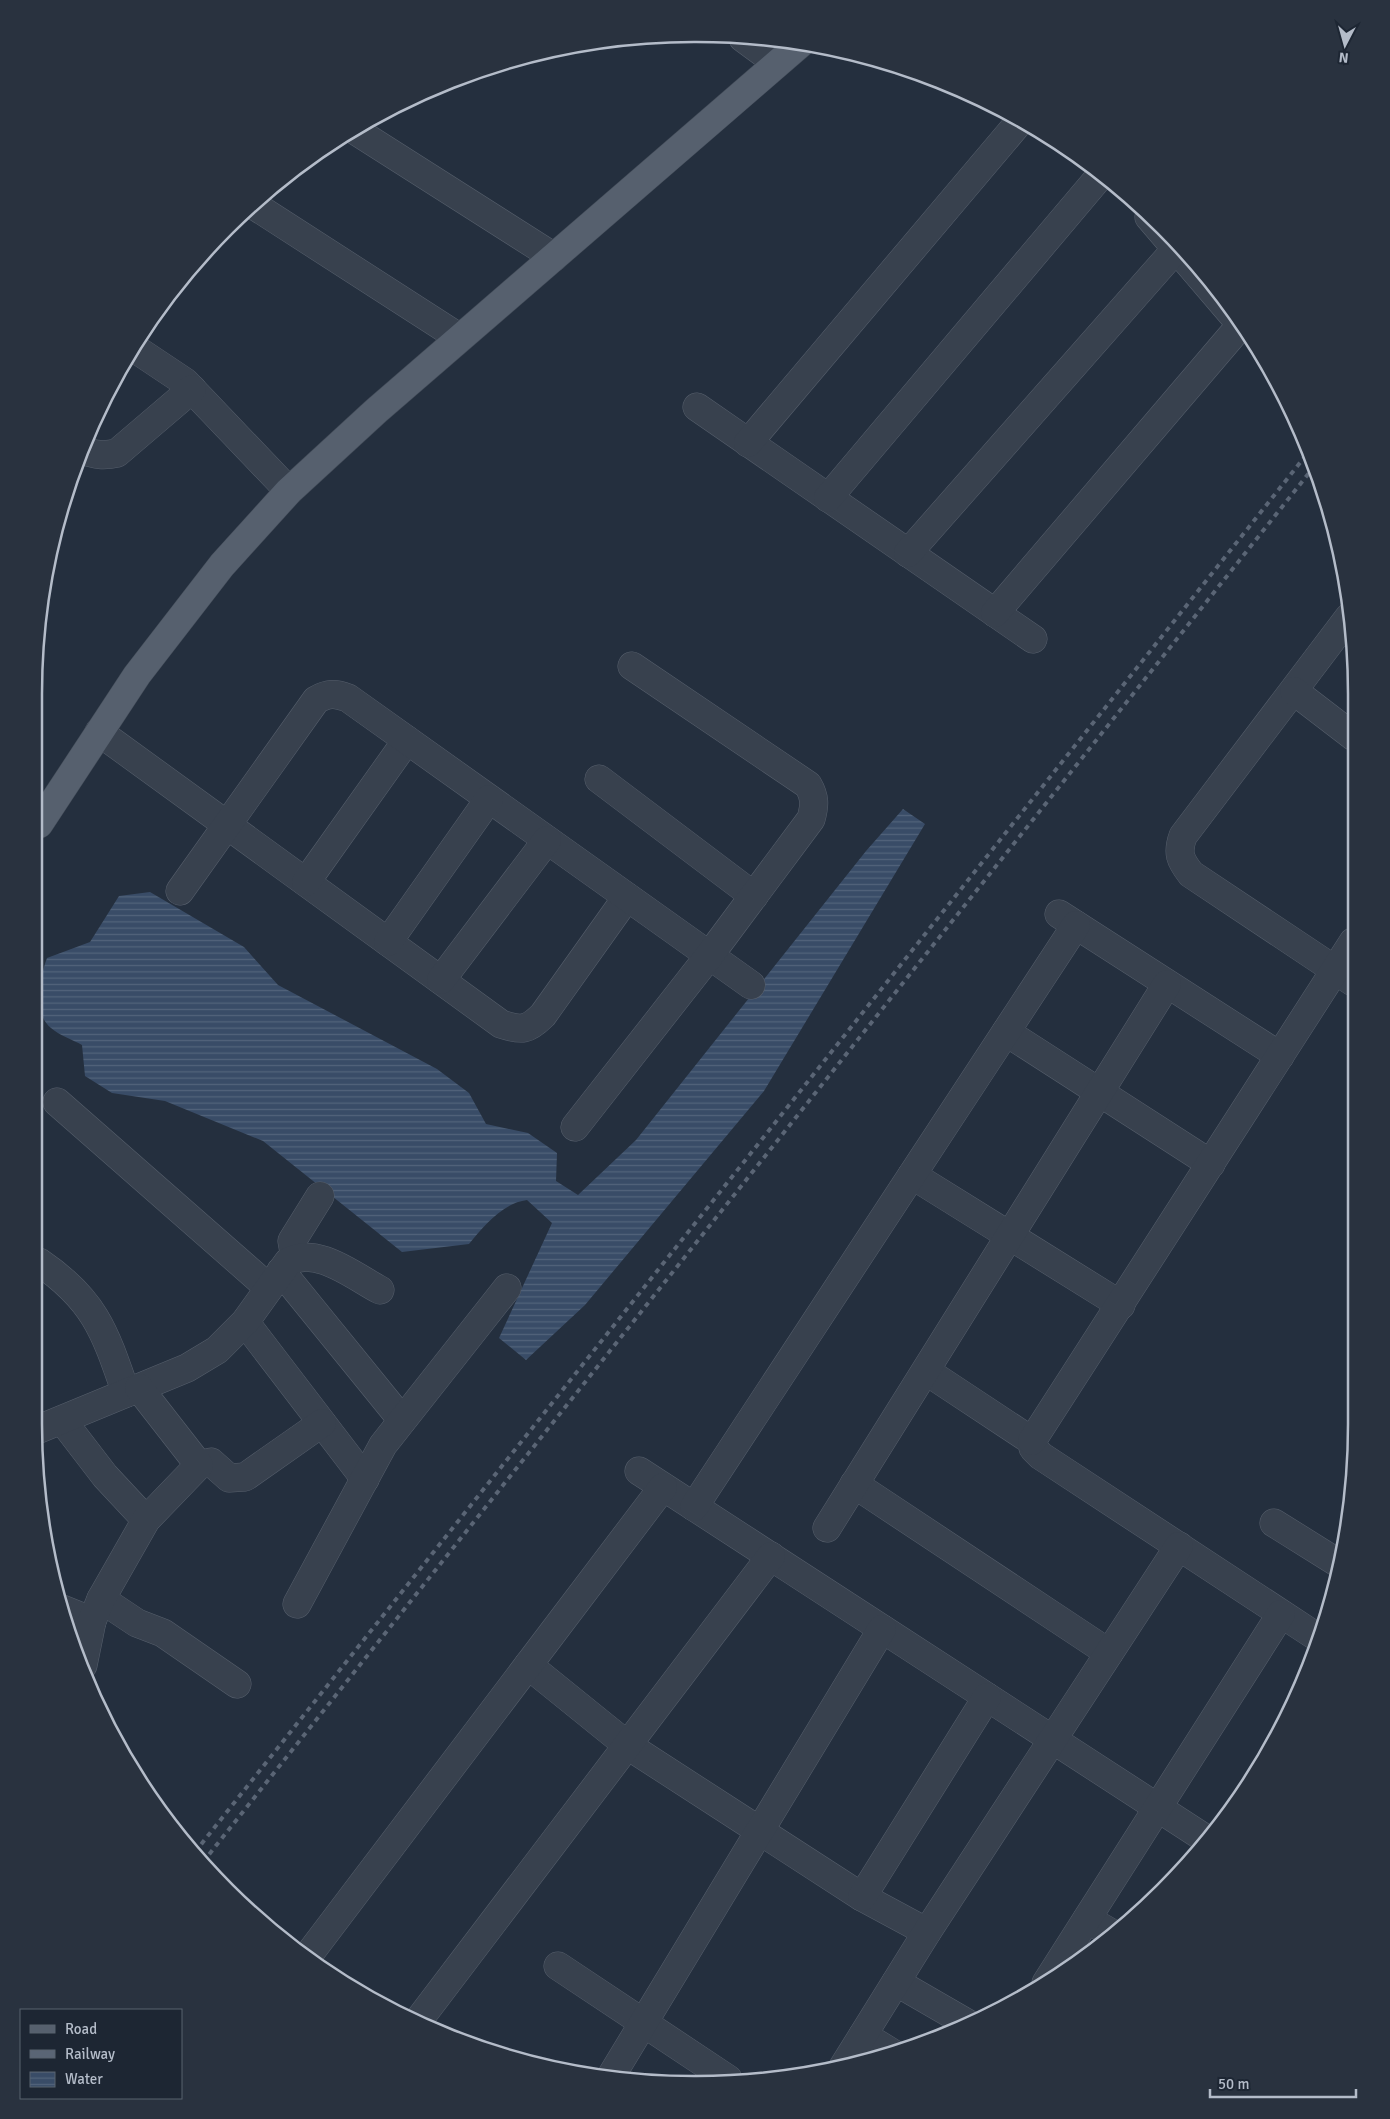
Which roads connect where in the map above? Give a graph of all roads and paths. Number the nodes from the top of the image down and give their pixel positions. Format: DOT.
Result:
graph roads {
  1 [pos="753,45"];
  2 [pos="793,50"];
  3 [pos="777,63"];
  4 [pos="1015,127"];
  5 [pos="361,134"];
  6 [pos="1096,180"];
  7 [pos="260,209"];
  8 [pos="1173,252"];
  9 [pos="554,257"];
  10 [pos="1237,330"];
  11 [pos="460,338"];
  12 [pos="140,352"];
  13 [pos="192,389"];
  14 [pos="697,407"];
  15 [pos="748,443"];
  16 [pos="89,453"];
  17 [pos="289,491"];
  18 [pos="828,498"];
  19 [pos="908,553"];
  20 [pos="994,613"];
  21 [pos="1343,625"];
  22 [pos="1033,639"];
  23 [pos="632,666"];
  24 [pos="1294,691"];
  25 [pos="99,732"];
  26 [pos="1348,732"];
  27 [pos="407,740"];
  28 [pos="599,778"];
  29 [pos="489,799"];
  30 [pos="42,818"];
  31 [pos="226,824"];
  32 [pos="547,840"];
  33 [pos="306,882"];
  34 [pos="180,891"];
  35 [pos="754,896"];
  36 [pos="627,897"];
  37 [pos="388,942"];
  38 [pos="709,956"];
  39 [pos="1348,961"];
  40 [pos="1344,977"];
  41 [pos="441,980"];
  42 [pos="1167,984"];
  43 [pos="751,985"];
  44 [pos="1006,1032"];
  45 [pos="1280,1056"];
  46 [pos="1100,1092"];
  47 [pos="57,1102"];
  48 [pos="574,1127"];
  49 [pos="1211,1164"];
  50 [pos="912,1175"];
  51 [pos="320,1196"];
  52 [pos="1010,1236"];
  53 [pos="42,1263"];
  54 [pos="282,1272"];
  55 [pos="508,1288"];
  56 [pos="380,1290"];
  57 [pos="1121,1306"];
  58 [pos="245,1322"];
  59 [pos="926,1371"];
  60 [pos="133,1390"];
  61 [pos="402,1420"];
  62 [pos="322,1422"];
  63 [pos="51,1425"];
  64 [pos="1032,1441"];
  65 [pos="199,1465"];
  66 [pos="639,1471"];
  67 [pos="365,1479"];
  68 [pos="854,1484"];
  69 [pos="663,1486"];
  70 [pos="694,1507"];
  71 [pos="146,1520"];
  72 [pos="1274,1523"];
  73 [pos="827,1528"];
  74 [pos="1178,1546"];
  75 [pos="771,1556"];
  76 [pos="1333,1560"];
  77 [pos="298,1604"];
  78 [pos="70,1609"];
  79 [pos="96,1610"];
  80 [pos="1281,1614"];
  81 [pos="882,1629"];
  82 [pos="1313,1634"];
  83 [pos="1109,1653"];
  84 [pos="85,1656"];
  85 [pos="528,1665"];
  86 [pos="237,1684"];
  87 [pos="987,1697"];
  88 [pos="1052,1739"];
  89 [pos="627,1745"];
  90 [pos="1159,1808"];
  91 [pos="760,1831"];
  92 [pos="1201,1836"];
  93 [pos="862,1897"];
  94 [pos="1087,1919"];
  95 [pos="1106,1930"];
  96 [pos="927,1932"];
  97 [pos="311,1952"];
  98 [pos="558,1966"];
  99 [pos="1055,1969"];
  100 [pos="896,1982"];
  101 [pos="422,2016"];
  102 [pos="961,2020"];
  103 [pos="643,2023"];
  104 [pos="864,2035"];
  105 [pos="885,2048"];
  106 [pos="849,2058"];
  107 [pos="614,2071"];
  108 [pos="722,2075"];
  1 -- 3 [label="street"];
  2 -- 3 [label="main road"];
  3 -- 9 [label="main road"];
  4 -- 15 [label="street"];
  5 -- 9 [label="street"];
  6 -- 18 [label="street"];
  7 -- 11 [label="street"];
  8 -- 19 [label="street"];
  9 -- 11 [label="main road"];
  10 -- 20 [label="street"];
  11 -- 17 [label="main road"];
  12 -- 13 [label="street"];
  13 -- 16 [label="street"];
  13 -- 17 [label="street"];
  14 -- 15 [label="street"];
  15 -- 18 [label="street"];
  17 -- 25 [label="main road"];
  18 -- 19 [label="street"];
  19 -- 20 [label="street"];
  20 -- 22 [label="street"];
  21 -- 24 [label="street"];
  23 -- 35 [label="street"];
  24 -- 26 [label="street"];
  24 -- 40 [label="street"];
  25 -- 30 [label="main road"];
  25 -- 31 [label="street"];
  27 -- 29 [label="street"];
  27 -- 31 [label="street"];
  27 -- 33 [label="street"];
  28 -- 35 [label="street"];
  29 -- 32 [label="street"];
  29 -- 37 [label="street"];
  31 -- 33 [label="street"];
  31 -- 34 [label="street"];
  32 -- 36 [label="street"];
  32 -- 41 [label="street"];
  33 -- 37 [label="street"];
  35 -- 38 [label="street"];
  36 -- 38 [label="street"];
  36 -- 41 [label="street"];
  37 -- 41 [label="street"];
  38 -- 43 [label="street"];
  38 -- 48 [label="street"];
  39 -- 40 [label="street"];
  40 -- 45 [label="street"];
  42 -- 44 [label="street"];
  42 -- 45 [label="street"];
  42 -- 46 [label="street"];
  44 -- 46 [label="street"];
  44 -- 50 [label="street"];
  45 -- 49 [label="street"];
  46 -- 49 [label="street"];
  46 -- 52 [label="street"];
  47 -- 54 [label="street"];
  49 -- 57 [label="street"];
  50 -- 52 [label="street"];
  50 -- 70 [label="street"];
  51 -- 54 [label="street"];
  52 -- 57 [label="street"];
  52 -- 59 [label="street"];
  53 -- 60 [label="street"];
  54 -- 56 [label="street"];
  54 -- 58 [label="street"];
  54 -- 61 [label="street"];
  55 -- 61 [label="street"];
  57 -- 64 [label="street"];
  58 -- 60 [label="street"];
  58 -- 62 [label="street"];
  59 -- 64 [label="street"];
  59 -- 68 [label="street"];
  60 -- 63 [label="street"];
  60 -- 65 [label="street"];
  61 -- 67 [label="street"];
  62 -- 65 [label="street"];
  62 -- 67 [label="street"];
  63 -- 71 [label="street"];
  64 -- 74 [label="street"];
  65 -- 71 [label="street"];
  66 -- 69 [label="street"];
  67 -- 77 [label="street"];
  68 -- 73 [label="street"];
  68 -- 83 [label="street"];
  69 -- 70 [label="street"];
  69 -- 85 [label="street"];
  70 -- 75 [label="street"];
  71 -- 79 [label="street"];
  72 -- 76 [label="street"];
  74 -- 80 [label="street"];
  74 -- 83 [label="street"];
  75 -- 81 [label="street"];
  75 -- 89 [label="street"];
  78 -- 79 [label="street"];
  79 -- 84 [label="street"];
  79 -- 86 [label="street"];
  80 -- 82 [label="street"];
  80 -- 90 [label="street"];
  81 -- 87 [label="street"];
  81 -- 91 [label="street"];
  83 -- 88 [label="street"];
  85 -- 89 [label="street"];
  85 -- 97 [label="street"];
  87 -- 88 [label="street"];
  87 -- 93 [label="street"];
  88 -- 90 [label="street"];
  88 -- 96 [label="street"];
  89 -- 91 [label="street"];
  89 -- 101 [label="street"];
  90 -- 92 [label="street"];
  90 -- 94 [label="street"];
  91 -- 93 [label="street"];
  91 -- 103 [label="street"];
  93 -- 96 [label="street"];
  94 -- 95 [label="street"];
  94 -- 99 [label="street"];
  96 -- 100 [label="street"];
  98 -- 103 [label="street"];
  100 -- 102 [label="street"];
  100 -- 104 [label="street"];
  103 -- 107 [label="street"];
  103 -- 108 [label="street"];
  104 -- 105 [label="street"];
  104 -- 106 [label="street"];
}
